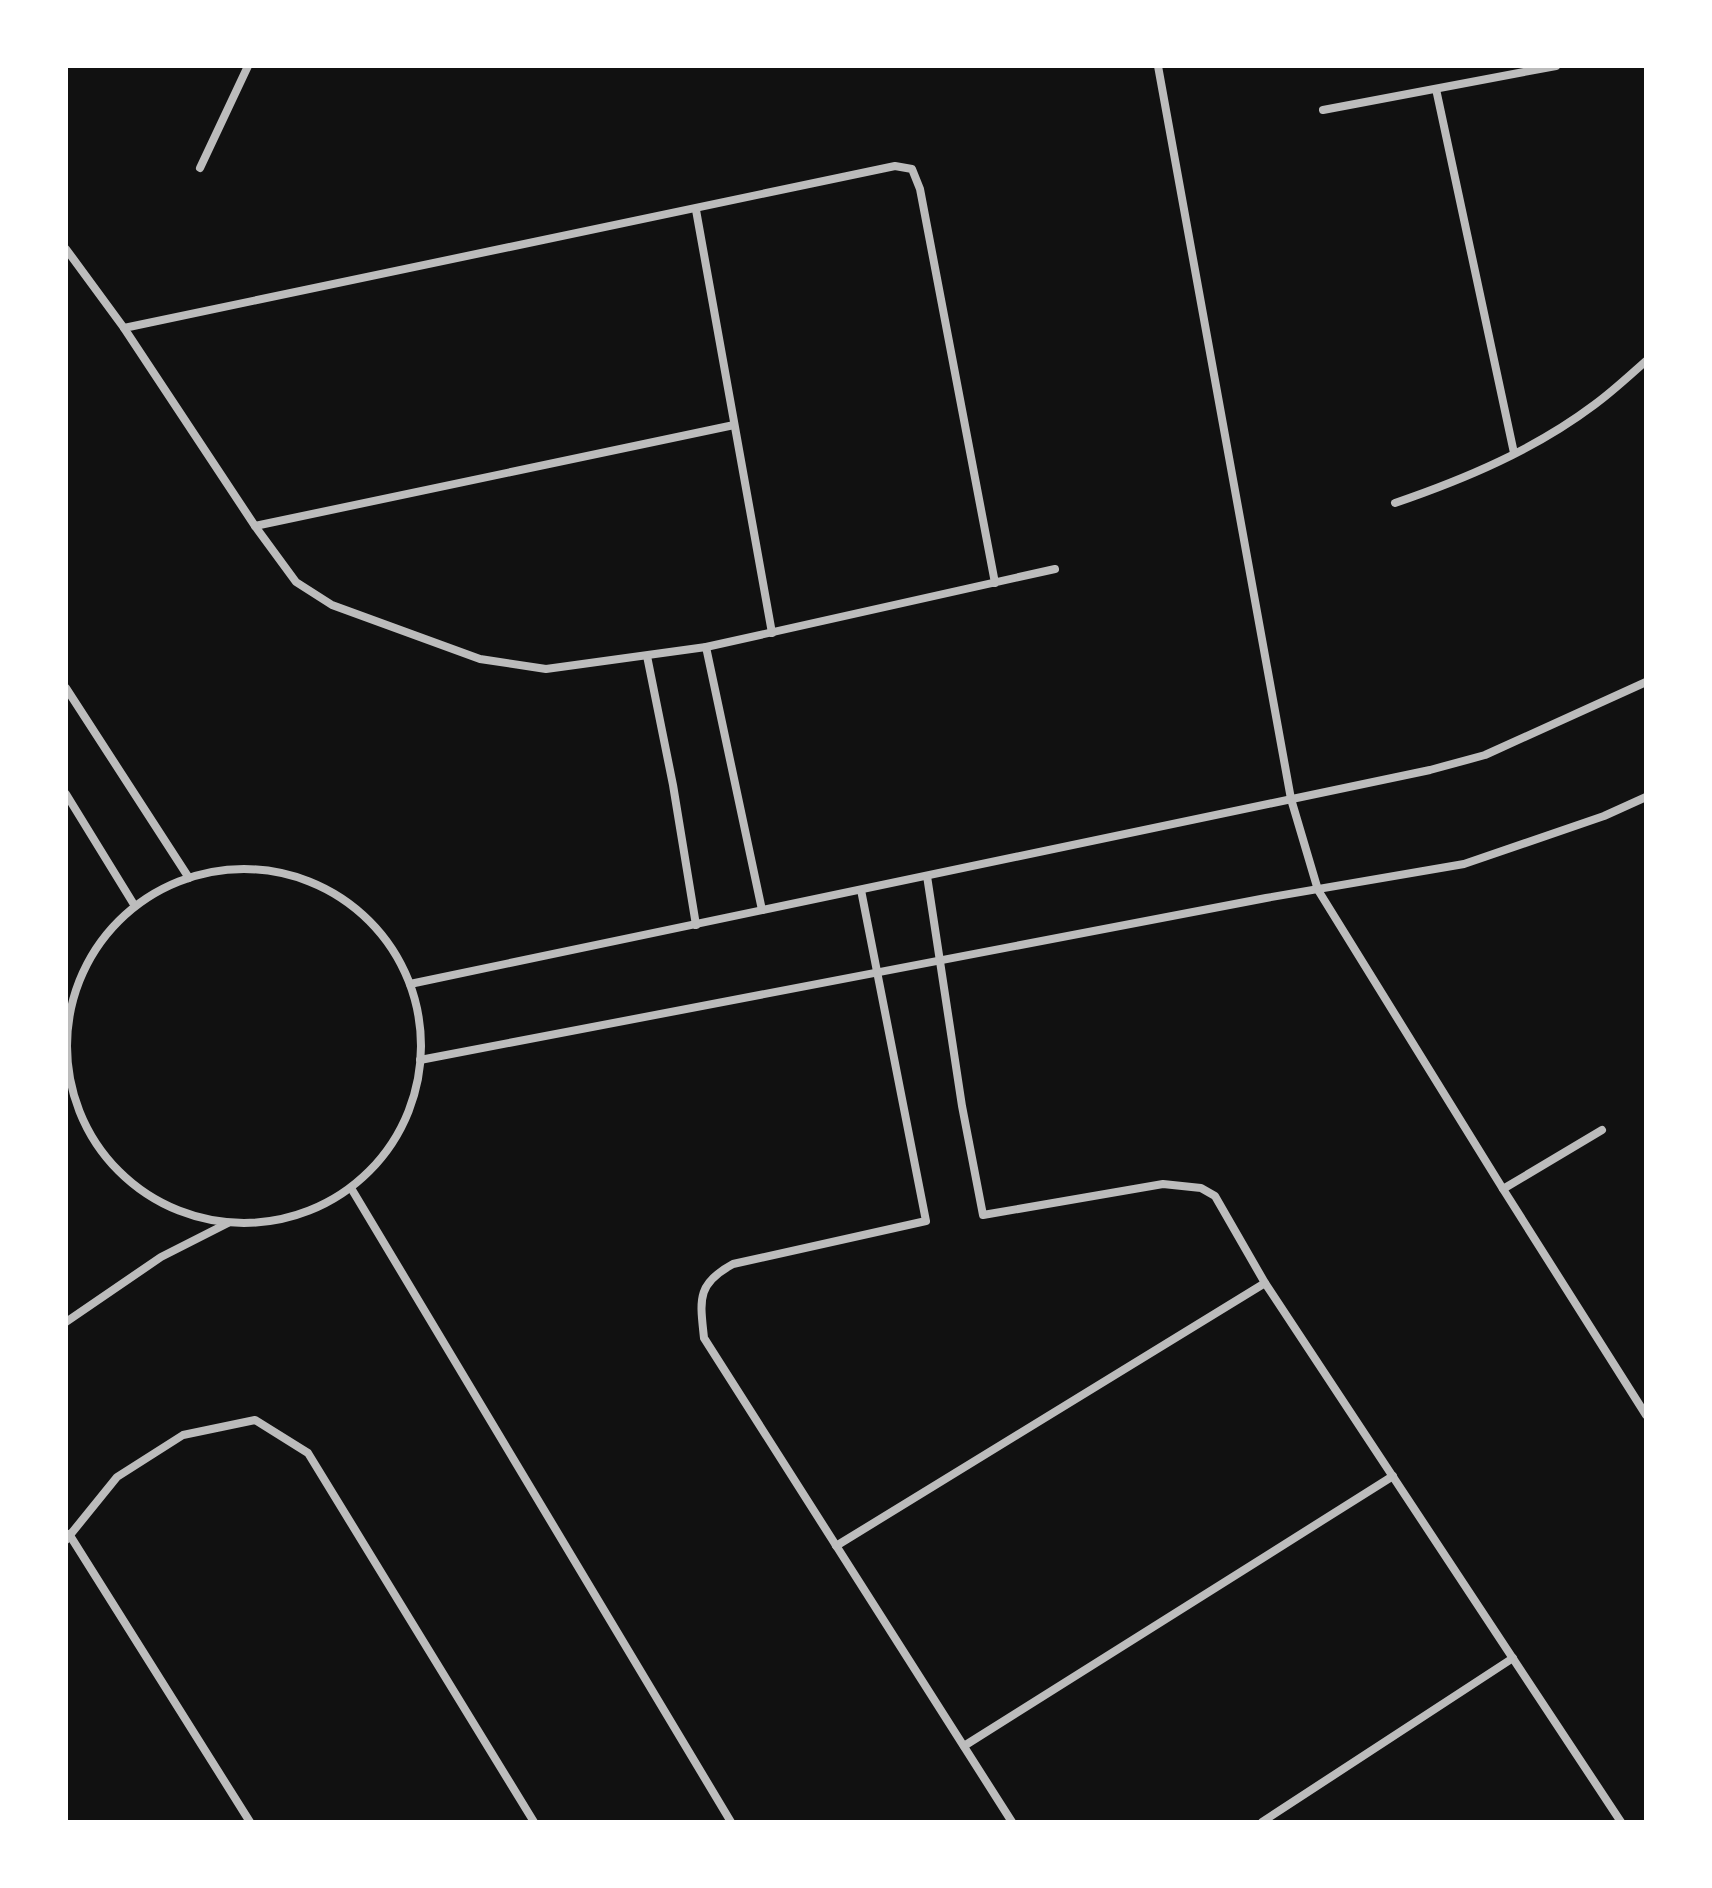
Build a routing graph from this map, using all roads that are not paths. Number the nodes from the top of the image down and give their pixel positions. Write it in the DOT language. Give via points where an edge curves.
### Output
graph roads {
  1 [pos="248,66"];
  2 [pos="1158,66"];
  3 [pos="1556,66"];
  4 [pos="1436,89"];
  5 [pos="1323,110"];
  6 [pos="200,168"];
  7 [pos="696,210"];
  8 [pos="66,249"];
  9 [pos="124,328"];
  10 [pos="1646,361"];
  11 [pos="734,425"];
  12 [pos="1514,453"];
  13 [pos="1395,503"];
  14 [pos="255,526"];
  15 [pos="1055,569"];
  16 [pos="995,583"];
  17 [pos="772,633"];
  18 [pos="706,647"];
  19 [pos="647,656"];
  20 [pos="1646,682"];
  21 [pos="66,688"];
  22 [pos="66,794"];
  23 [pos="1646,797"];
  24 [pos="1291,799"];
  25 [pos="927,876"];
  26 [pos="189,878"];
  27 [pos="861,890"];
  28 [pos="1318,890"];
  29 [pos="133,903"];
  30 [pos="762,910"];
  31 [pos="696,925"];
  32 [pos="939,960"];
  33 [pos="877,972"];
  34 [pos="410,984"];
  35 [pos="420,1060"];
  36 [pos="68,1079"];
  37 [pos="1602,1130"];
  38 [pos="351,1188"];
  39 [pos="1503,1189"];
  40 [pos="228,1223"];
  41 [pos="1265,1283"];
  42 [pos="66,1322"];
  43 [pos="1646,1415"];
  44 [pos="1393,1476"];
  45 [pos="68,1537"];
  46 [pos="836,1546"];
  47 [pos="1513,1658"];
  48 [pos="964,1746"];
  49 [pos="250,1822"];
  50 [pos="534,1822"];
  51 [pos="731,1822"];
  52 [pos="1012,1822"];
  53 [pos="1262,1822"];
  54 [pos="1621,1822"];
  1 -- 6 [label="street"];
  2 -- 24 [label="street"];
  3 -- 4 [label="street"];
  4 -- 5 [label="street"];
  4 -- 12 [label="street"];
  7 -- 9 [label="street"];
  7 -- 11 [label="street"];
  7 -- 16 [label="street" via="895,166 912,169"];
  8 -- 9 [label="street"];
  9 -- 14 [label="street"];
  10 -- 12 [label="street" via="1596,404"];
  11 -- 14 [label="street"];
  11 -- 17 [label="street"];
  12 -- 13 [label="street" via="1458,481"];
  14 -- 19 [label="street" via="296,582 332,605 480,659 546,669"];
  15 -- 16 [label="street"];
  16 -- 17 [label="street"];
  17 -- 18 [label="street"];
  18 -- 19 [label="street"];
  18 -- 30 [label="street"];
  19 -- 31 [label="street"];
  20 -- 24 [label="street" via="1485,755"];
  21 -- 26 [label="street"];
  22 -- 29 [label="street"];
  23 -- 28 [label="street" via="1464,864"];
  24 -- 25 [label="street"];
  24 -- 28 [label="street"];
  25 -- 27 [label="street"];
  25 -- 32 [label="street"];
  26 -- 29 [label="street"];
  26 -- 34 [label="street" via="218,871 278,872 334,894 379,933"];
  27 -- 30 [label="street"];
  27 -- 33 [label="street"];
  28 -- 32 [label="street"];
  28 -- 39 [label="street"];
  29 -- 36 [label="street" via="93,955 80,983 71,1014"];
  30 -- 31 [label="street"];
  31 -- 34 [label="street"];
  32 -- 33 [label="street"];
  32 -- 41 [label="street" via="983,1215 1163,1184 1201,1188 1215,1196"];
  33 -- 35 [label="street"];
  33 -- 46 [label="street" via="926,1221 733,1264 705,1285 701,1309 704,1338"];
  34 -- 35 [label="street"];
  35 -- 38 [label="street" via="416,1089 392,1144"];
  36 -- 40 [label="street" via="94,1139 113,1165 165,1205"];
  37 -- 39 [label="street"];
  38 -- 40 [label="street" via="293,1217"];
  38 -- 51 [label="street"];
  39 -- 43 [label="street"];
  40 -- 42 [label="street" via="161,1257"];
  41 -- 44 [label="street"];
  41 -- 46 [label="street"];
  44 -- 47 [label="street"];
  44 -- 48 [label="street"];
  45 -- 49 [label="street"];
  45 -- 50 [label="street" via="117,1477 183,1435 255,1420 308,1453"];
  46 -- 48 [label="street"];
  47 -- 53 [label="street"];
  47 -- 54 [label="street"];
  48 -- 52 [label="street"];
}
